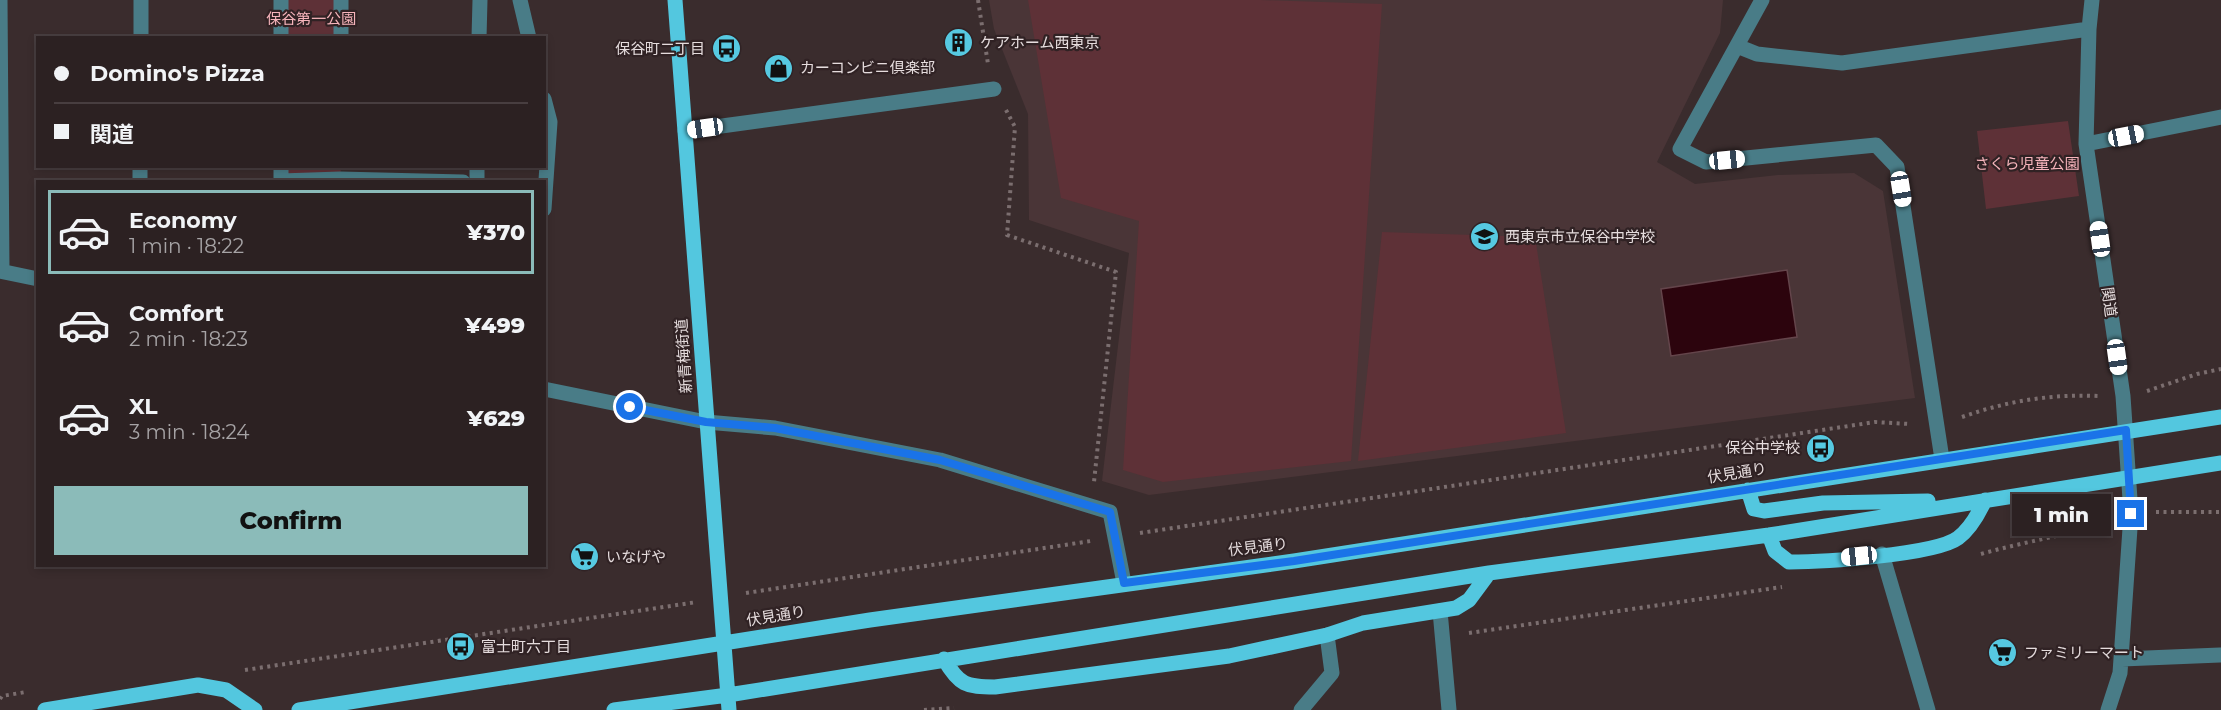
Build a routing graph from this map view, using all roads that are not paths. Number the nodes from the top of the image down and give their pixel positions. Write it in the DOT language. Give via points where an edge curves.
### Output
graph roads {
  1 [pos="0,0"];
  2 [pos="141,0"];
  3 [pos="281,0"];
  4 [pos="341,0"];
  5 [pos="480,0"];
  6 [pos="520,0"];
  7 [pos="675,0"];
  8 [pos="1762,0"];
  9 [pos="2092,0"];
  10 [pos="2089,29"];
  11 [pos="141,36"];
  12 [pos="281,36"];
  13 [pos="341,36"];
  14 [pos="480,36"];
  15 [pos="529,36"];
  16 [pos="1737,46"];
  17 [pos="0,86"];
  18 [pos="994,89"];
  19 [pos="546,107"];
  20 [pos="2221,117"];
  21 [pos="685,131"];
  22 [pos="2086,144"];
  23 [pos="340,173"];
  24 [pos="288,180"];
  25 [pos="436,180"];
  26 [pos="546,180"];
  27 [pos="1,271"];
  28 [pos="36,279"];
  29 [pos="546,389"];
  30 [pos="2221,417"];
  31 [pos="706,422"];
  32 [pos="2126,430"];
  33 [pos="1942,459"];
  34 [pos="2221,463"];
  35 [pos="2129,477"];
  36 [pos="1748,490"];
  37 [pos="1985,500"];
  38 [pos="1769,535"];
  39 [pos="1882,554"];
  40 [pos="1489,573"];
  41 [pos="1124,583"];
  42 [pos="1440,611"];
  43 [pos="1327,634"];
  44 [pos="723,643"];
  45 [pos="2220,655"];
  46 [pos="944,659"];
  47 [pos="2122,659"];
  48 [pos="729,702"];
  49 [pos="45,710"];
  50 [pos="255,710"];
  51 [pos="298,710"];
  52 [pos="614,710"];
  53 [pos="1301,710"];
  54 [pos="1449,710"];
  55 [pos="1928,710"];
  56 [pos="2109,710"];
  1 -- 17 [label="street"];
  2 -- 11 [label="street"];
  3 -- 12 [label="street"];
  4 -- 13 [label="street"];
  5 -- 14 [label="street"];
  6 -- 15 [label="street"];
  7 -- 21 [label="main road, 新青梅街道"];
  8 -- 16 [label="street"];
  9 -- 10 [label="street, 関道"];
  10 -- 16 [label="street" via="1842,63 1756,54"];
  10 -- 22 [label="street, 関道"];
  16 -- 33 [label="street" via="1680,149 1706,162 1876,145 1897,167"];
  17 -- 27 [label="street"];
  18 -- 21 [label="street"];
  19 -- 26 [label="street" via="550,122"];
  20 -- 22 [label="street"];
  21 -- 31 [label="main road, 新青梅街道"];
  22 -- 32 [label="street, 関道"];
  23 -- 24 [label="street"];
  23 -- 25 [label="street"];
  27 -- 28 [label="street"];
  29 -- 31 [label="street"];
  30 -- 32 [label="main road, 伏見通り"];
  31 -- 41 [label="street" via="775,428 940,460 1110,512"];
  31 -- 44 [label="main road, 新青梅街道"];
  32 -- 33 [label="main road, 伏見通り"];
  32 -- 35 [label="street, 関道"];
  33 -- 36 [label="main road, 伏見通り"];
  34 -- 35 [label="main road"];
  35 -- 37 [label="main road"];
  35 -- 47 [label="street, 関道" via="2131,514"];
  36 -- 37 [label="main road" via="1754,509 1764,511 1823,503"];
  36 -- 41 [label="main road, 伏見通り" via="1294,561"];
  37 -- 38 [label="main road"];
  37 -- 39 [label="main road" via="1959,538 1916,552"];
  38 -- 39 [label="main road" via="1775,551 1789,562"];
  38 -- 40 [label="main road"];
  39 -- 55 [label="street"];
  40 -- 42 [label="main road" via="1469,600"];
  40 -- 46 [label="main road"];
  41 -- 44 [label="main road, 伏見通り"];
  42 -- 43 [label="main road" via="1363,623"];
  42 -- 54 [label="street"];
  43 -- 46 [label="main road" via="1229,656 995,687 968,687 954,676"];
  43 -- 53 [label="street" via="1332,673"];
  44 -- 48 [label="main road, 新青梅街道"];
  44 -- 51 [label="main road, 伏見通り"];
  45 -- 47 [label="street"];
  46 -- 48 [label="main road"];
  47 -- 56 [label="street, 関道"];
  48 -- 52 [label="main road"];
  49 -- 50 [label="main road" via="198,685 226,690"];
}
